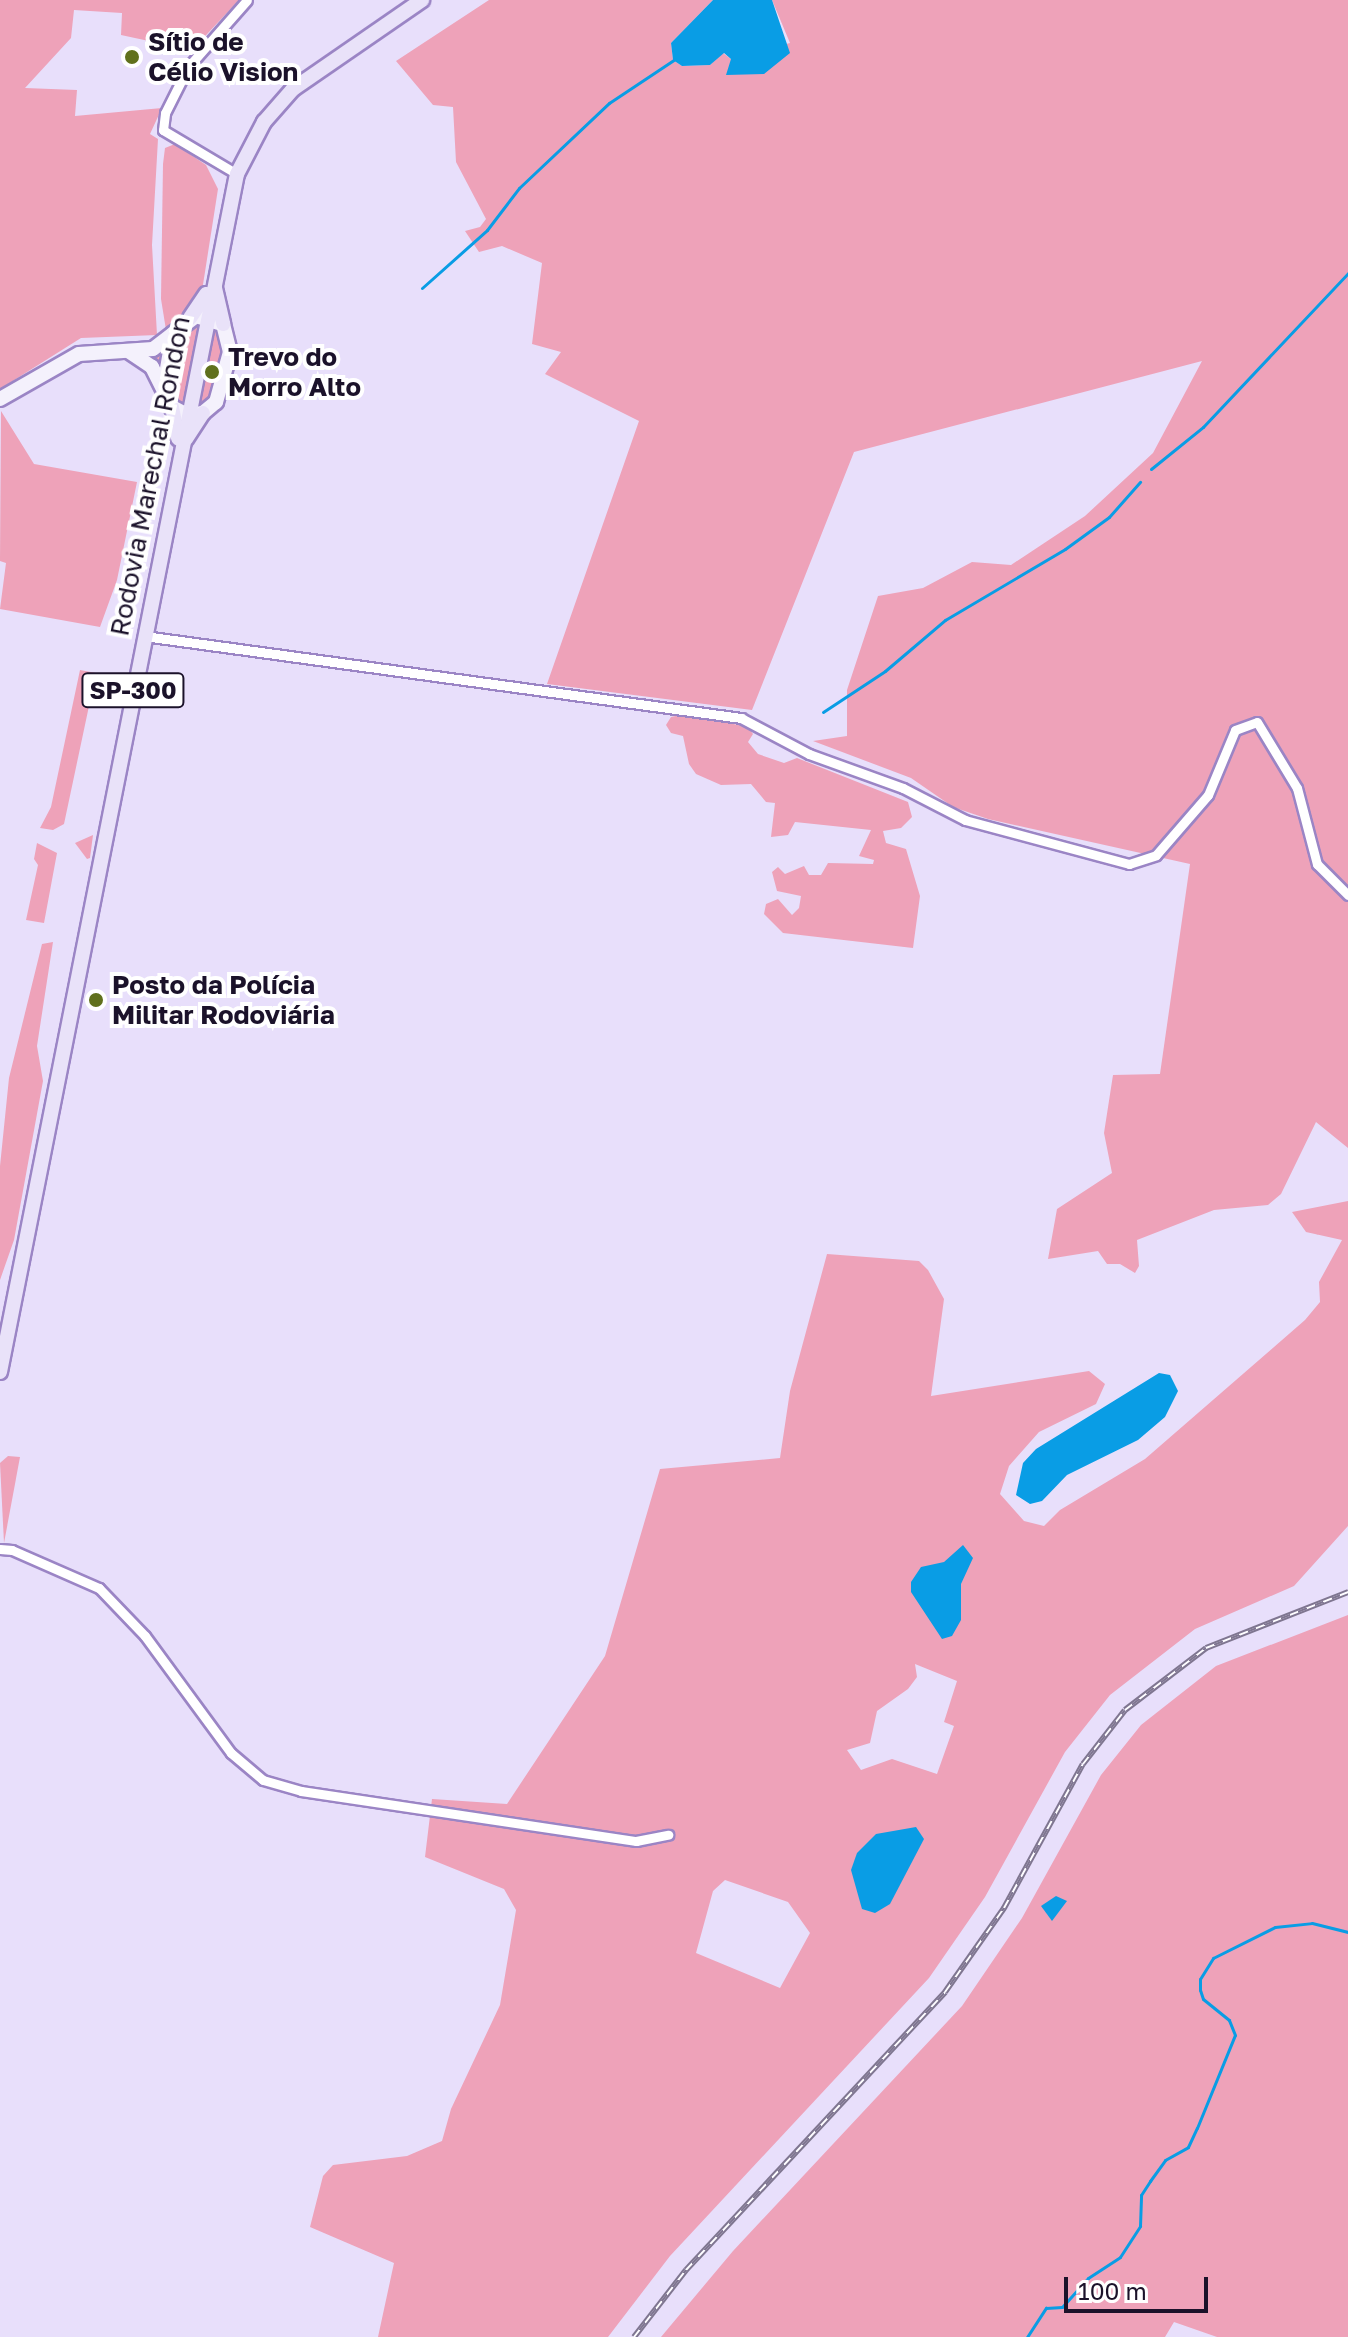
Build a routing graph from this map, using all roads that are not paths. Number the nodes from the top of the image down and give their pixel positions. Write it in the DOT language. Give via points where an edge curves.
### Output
graph roads {
  1 [pos="247,0"];
  2 [pos="422,0"];
  3 [pos="237,174"];
  4 [pos="213,280"];
  5 [pos="206,316"];
  6 [pos="190,318"];
  7 [pos="223,324"];
  8 [pos="173,334"];
  9 [pos="130,352"];
  10 [pos="164,387"];
  11 [pos="0,399"];
  12 [pos="172,407"];
  13 [pos="203,413"];
  14 [pos="187,415"];
  15 [pos="180,450"];
  16 [pos="144,636"];
  17 [pos="1348,895"];
  18 [pos="0,1372"];
  19 [pos="0,1549"];
  20 [pos="668,1835"];
  1 -- 3 [label="street" via="188,67 165,113 163,130"];
  2 -- 3 [label="main road, Rodovia Marechal Rondon / SP-300" via="293,89 264,122"];
  3 -- 4 [label="main road, Rodovia Marechal Rondon / SP-300"];
  4 -- 5 [label="main road, Rodovia Marechal Rondon / SP-300"];
  4 -- 6 [label="main road"];
  4 -- 7 [label="main road"];
  5 -- 6 [label="main road"];
  5 -- 7 [label="main road"];
  5 -- 14 [label="main road, Rodovia Marechal Rondon / SP-300"];
  6 -- 8 [label="main road"];
  7 -- 13 [label="main road" via="230,345 226,379 216,402"];
  8 -- 9 [label="main road" via="153,349"];
  8 -- 10 [label="main road"];
  9 -- 10 [label="main road" via="152,367"];
  9 -- 11 [label="main road" via="79,354"];
  10 -- 12 [label="main road"];
  12 -- 14 [label="main road"];
  12 -- 15 [label="main road"];
  13 -- 14 [label="main road"];
  13 -- 15 [label="main road"];
  14 -- 15 [label="main road, Rodovia Marechal Rondon / SP-300"];
  15 -- 16 [label="main road, Rodovia Marechal Rondon / SP-300"];
  16 -- 17 [label="street" via="741,718 809,754 903,788 965,820 1129,864 1150,860 1208,795 1235,730 1257,722 1297,788 1317,864"];
  16 -- 18 [label="main road, Rodovia Marechal Rondon / SP-300"];
  19 -- 20 [label="street" via="99,1588 145,1636 231,1753 263,1780 301,1791 636,1841"];
}
